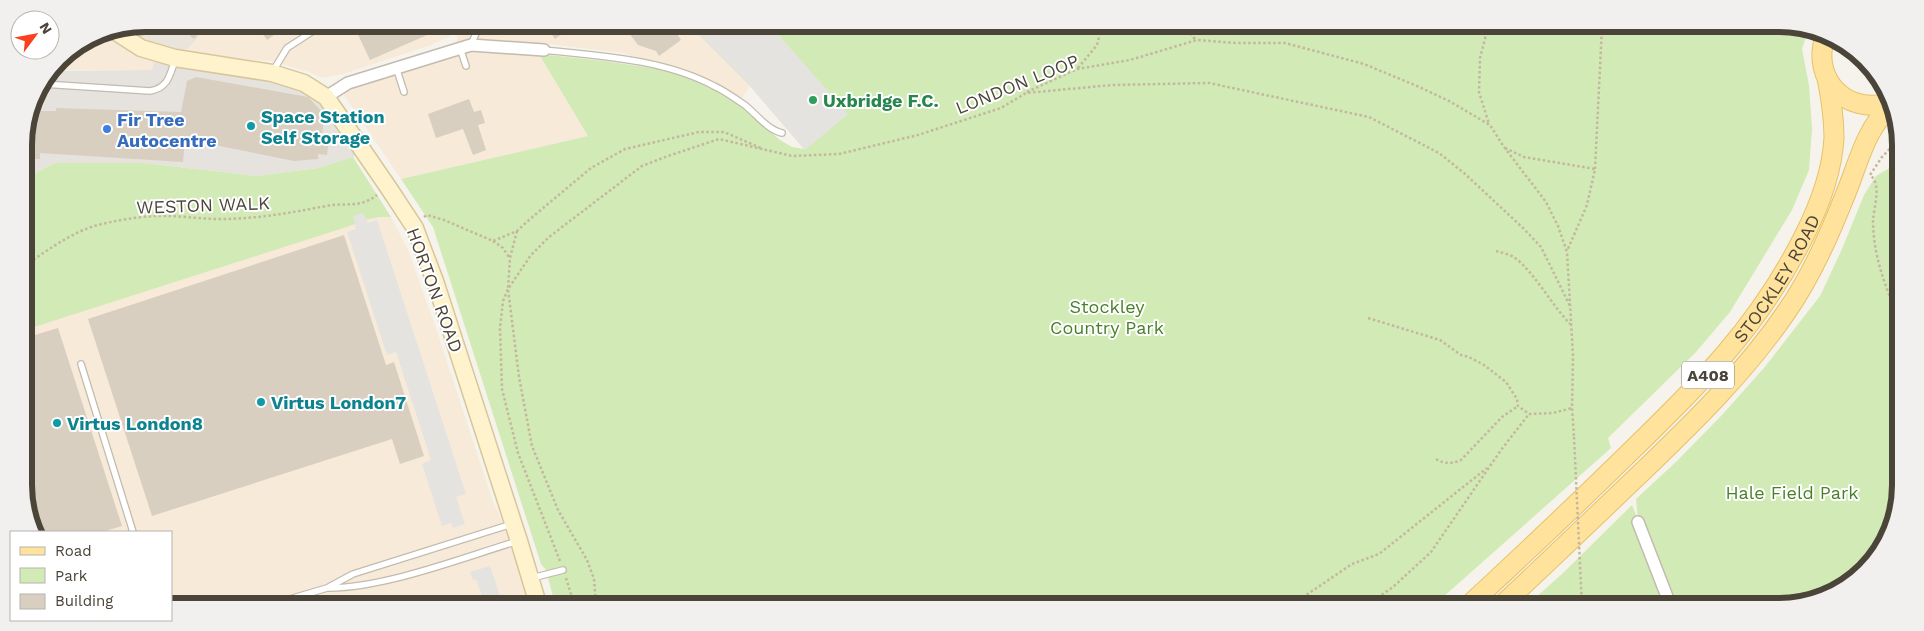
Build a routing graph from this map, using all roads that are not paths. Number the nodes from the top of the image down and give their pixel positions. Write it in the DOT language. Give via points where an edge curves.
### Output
graph roads {
  1 [pos="310,33"];
  2 [pos="476,33"];
  3 [pos="122,36"];
  4 [pos="1824,42"];
  5 [pos="466,47"];
  6 [pos="544,50"];
  7 [pos="175,58"];
  8 [pos="466,66"];
  9 [pos="396,67"];
  10 [pos="272,73"];
  11 [pos="1827,78"];
  12 [pos="51,85"];
  13 [pos="404,92"];
  14 [pos="326,97"];
  15 [pos="1884,105"];
  16 [pos="1885,110"];
  17 [pos="782,133"];
  18 [pos="81,364"];
  19 [pos="1638,522"];
  20 [pos="514,523"];
  21 [pos="133,531"];
  22 [pos="520,540"];
  23 [pos="563,570"];
  24 [pos="532,578"];
  25 [pos="327,588"];
  26 [pos="293,598"];
  27 [pos="537,598"];
  28 [pos="1477,598"];
  29 [pos="1509,598"];
  30 [pos="1668,598"];
  1 -- 10 [label="lane" via="287,48"];
  2 -- 5 [label="lane"];
  3 -- 7 [label="street, HORTON ROAD" via="141,48"];
  4 -- 11 [label="main road, STOCKLEY ROAD" via="1822,58"];
  5 -- 6 [label="street"];
  5 -- 8 [label="lane"];
  5 -- 9 [label="street"];
  6 -- 17 [label="lane" via="678,70 714,86 773,130"];
  7 -- 10 [label="street, HORTON ROAD"];
  7 -- 12 [label="lane" via="170,79 156,90"];
  9 -- 13 [label="lane"];
  9 -- 14 [label="street" via="348,83"];
  10 -- 14 [label="street, HORTON ROAD" via="304,82"];
  11 -- 15 [label="main road" via="1838,93 1855,103"];
  11 -- 28 [label="main road, STOCKLEY ROAD / A408" via="1834,123 1827,178 1807,231 1765,303 1728,352 1694,389"];
  14 -- 20 [label="street, HORTON ROAD" via="415,228"];
  16 -- 29 [label="main road, STOCKLEY ROAD / A408" via="1866,139 1847,192 1812,269 1788,310 1759,348 1696,419"];
  18 -- 21 [label="lane"];
  19 -- 30 [label="street"];
  20 -- 22 [label="street, HORTON ROAD"];
  20 -- 25 [label="lane" via="353,574"];
  22 -- 24 [label="street, HORTON ROAD"];
  22 -- 25 [label="lane" via="418,571 353,587"];
  23 -- 24 [label="lane"];
  24 -- 27 [label="street, HORTON ROAD"];
  25 -- 26 [label="lane"];
}
